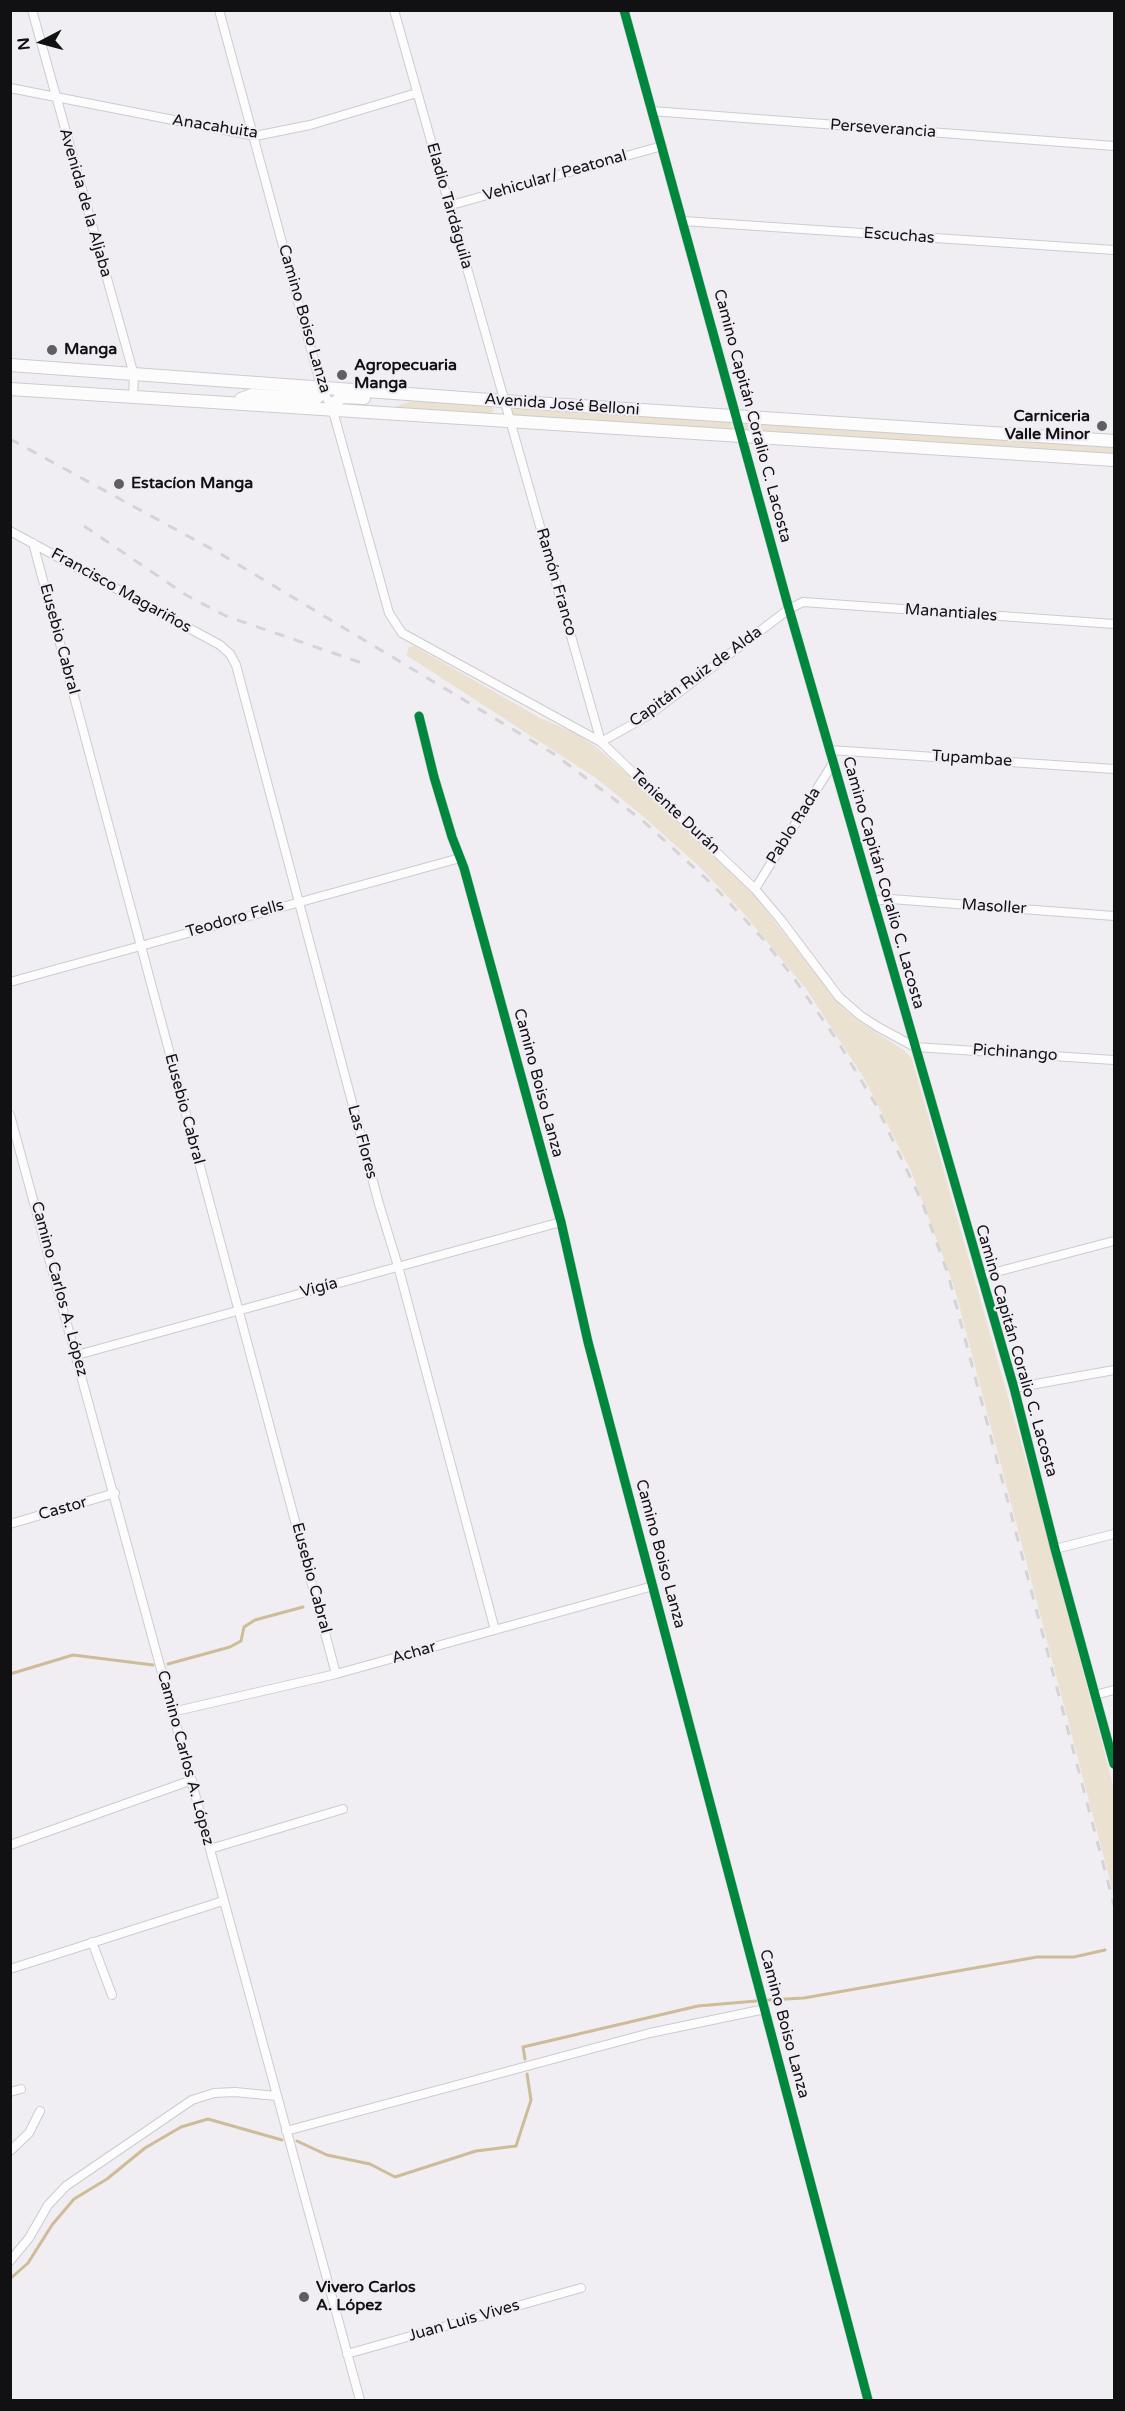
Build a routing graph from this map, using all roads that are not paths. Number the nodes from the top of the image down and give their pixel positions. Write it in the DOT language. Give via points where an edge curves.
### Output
graph roads {
  1 [pos="32,10"];
  2 [pos="219,10"];
  3 [pos="394,10"];
  4 [pos="624,10"];
  5 [pos="10,88"];
  6 [pos="417,93"];
  7 [pos="56,97"];
  8 [pos="652,111"];
  9 [pos="254,136"];
  10 [pos="662,146"];
  11 [pos="1114,147"];
  12 [pos="448,206"];
  13 [pos="683,221"];
  14 [pos="1114,250"];
  15 [pos="10,365"];
  16 [pos="134,375"];
  17 [pos="321,386"];
  18 [pos="10,389"];
  19 [pos="400,393"];
  20 [pos="133,396"];
  21 [pos="504,401"];
  22 [pos="234,402"];
  23 [pos="333,411"];
  24 [pos="736,416"];
  25 [pos="510,423"];
  26 [pos="742,435"];
  27 [pos="1114,441"];
  28 [pos="1114,460"];
  29 [pos="10,531"];
  30 [pos="33,543"];
  31 [pos="789,609"];
  32 [pos="1114,624"];
  33 [pos="395,625"];
  34 [pos="230,654"];
  35 [pos="419,716"];
  36 [pos="601,742"];
  37 [pos="830,750"];
  38 [pos="833,763"];
  39 [pos="1114,769"];
  40 [pos="460,858"];
  41 [pos="755,889"];
  42 [pos="298,902"];
  43 [pos="873,902"];
  44 [pos="1114,916"];
  45 [pos="141,946"];
  46 [pos="10,982"];
  47 [pos="915,1047"];
  48 [pos="1114,1060"];
  49 [pos="10,1115"];
  50 [pos="561,1221"];
  51 [pos="1114,1241"];
  52 [pos="398,1266"];
  53 [pos="981,1276"];
  54 [pos="238,1310"];
  55 [pos="77,1354"];
  56 [pos="1114,1370"];
  57 [pos="1014,1388"];
  58 [pos="115,1494"];
  59 [pos="10,1524"];
  60 [pos="1114,1534"];
  61 [pos="1055,1549"];
  62 [pos="653,1586"];
  63 [pos="495,1630"];
  64 [pos="336,1674"];
  65 [pos="1114,1690"];
  66 [pos="1095,1695"];
  67 [pos="172,1712"];
  68 [pos="1114,1764"];
  69 [pos="192,1780"];
  70 [pos="343,1809"];
  71 [pos="10,1845"];
  72 [pos="210,1848"];
  73 [pos="224,1902"];
  74 [pos="92,1942"];
  75 [pos="10,1969"];
  76 [pos="112,1995"];
  77 [pos="765,2009"];
  78 [pos="21,2089"];
  79 [pos="10,2092"];
  80 [pos="276,2096"];
  81 [pos="40,2111"];
  82 [pos="286,2131"];
  83 [pos="10,2151"];
  84 [pos="10,2261"];
  85 [pos="581,2288"];
  86 [pos="346,2354"];
  87 [pos="360,2400"];
  88 [pos="868,2400"];
  1 -- 7 [label="street, Avenida de la Aljaba"];
  2 -- 9 [label="street, Camino Boiso Lanza"];
  3 -- 6 [label="street, Eladio Tardáguila"];
  4 -- 8 [label="street, Camino Capitán Coralio C. Lacosta"];
  5 -- 7 [label="street, Anacahuita"];
  6 -- 9 [label="street, Anacahuita" via="310,125"];
  6 -- 12 [label="street, Eladio Tardáguila"];
  7 -- 9 [label="street, Anacahuita"];
  7 -- 16 [label="street, Avenida de la Aljaba"];
  8 -- 10 [label="street, Camino Capitán Coralio C. Lacosta"];
  8 -- 11 [label="street, Perseverancia"];
  9 -- 17 [label="street, Camino Boiso Lanza"];
  10 -- 12 [label="street, Vehicular/ Peatonal"];
  10 -- 13 [label="street, Camino Capitán Coralio C. Lacosta"];
  12 -- 21 [label="street, Eladio Tardáguila"];
  13 -- 14 [label="street, Escuchas"];
  13 -- 24 [label="street, Camino Capitán Coralio C. Lacosta"];
  15 -- 16 [label="main road, Avenida José Belloni"];
  16 -- 17 [label="main road, Avenida José Belloni"];
  16 -- 20 [label="street, Avenida de la Aljaba"];
  17 -- 19 [label="main road, Avenida José Belloni"];
  17 -- 22 [label="main road" via="314,399 252,395"];
  17 -- 23 [label="street, Camino Boiso Lanza"];
  18 -- 20 [label="main road, Avenida José Belloni"];
  19 -- 21 [label="main road, Avenida José Belloni"];
  19 -- 23 [label="main road" via="379,399 342,397 334,403"];
  20 -- 22 [label="main road, Avenida José Belloni"];
  21 -- 24 [label="main road, Avenida José Belloni"];
  21 -- 25 [label="street, Eladio Tardáguila"];
  22 -- 23 [label="main road, Avenida José Belloni"];
  23 -- 25 [label="main road, Avenida José Belloni"];
  23 -- 33 [label="street, Camino Boiso Lanza"];
  24 -- 26 [label="street, Camino Capitán Coralio C. Lacosta"];
  24 -- 27 [label="main road, Avenida José Belloni"];
  25 -- 26 [label="main road, Avenida José Belloni"];
  25 -- 36 [label="street, Ramón Franco"];
  26 -- 28 [label="main road, Avenida José Belloni"];
  26 -- 31 [label="street, Camino Capitán Coralio C. Lacosta"];
  29 -- 30 [label="street, Francisco Magariños"];
  30 -- 34 [label="street, Francisco Magariños"];
  30 -- 45 [label="street, Eusebio Cabral"];
  31 -- 32 [label="street, Manantiales" via="803,602"];
  31 -- 36 [label="street, Capitán Ruiz de Alda" via="649,715"];
  31 -- 37 [label="street, Camino Capitán Coralio C. Lacosta"];
  33 -- 36 [label="street, Teniente Durán" via="412,640"];
  34 -- 42 [label="street, Las Flores"];
  35 -- 40 [label="street, Camino Boiso Lanza"];
  36 -- 41 [label="street, Teniente Durán"];
  37 -- 38 [label="street, Camino Capitán Coralio C. Lacosta"];
  37 -- 39 [label="street, Tupambae"];
  38 -- 41 [label="street, Pablo Rada"];
  38 -- 43 [label="street, Camino Capitán Coralio C. Lacosta"];
  40 -- 42 [label="street, Teodoro Fells"];
  40 -- 50 [label="street, Camino Boiso Lanza"];
  41 -- 47 [label="street, Teniente Durán" via="839,997 861,1016"];
  42 -- 45 [label="street, Teodoro Fells"];
  42 -- 52 [label="street, Las Flores"];
  43 -- 44 [label="street, Masoller" via="891,899"];
  43 -- 47 [label="street, Camino Capitán Coralio C. Lacosta"];
  45 -- 46 [label="street, Teodoro Fells"];
  45 -- 54 [label="street, Eusebio Cabral"];
  47 -- 48 [label="street, Pichinango"];
  47 -- 53 [label="street, Camino Capitán Coralio C. Lacosta"];
  49 -- 55 [label="street, Camino Carlos A. López"];
  50 -- 52 [label="street, Vigía"];
  50 -- 62 [label="street, Camino Boiso Lanza" via="588,1342"];
  51 -- 53 [label="street"];
  52 -- 54 [label="street, Vigía"];
  52 -- 63 [label="street, Las Flores"];
  53 -- 57 [label="street, Camino Capitán Coralio C. Lacosta"];
  54 -- 55 [label="street, Vigía"];
  54 -- 64 [label="street, Eusebio Cabral"];
  55 -- 58 [label="street, Camino Carlos A. López"];
  56 -- 57 [label="street"];
  57 -- 61 [label="street, Camino Capitán Coralio C. Lacosta"];
  58 -- 59 [label="street, Castor"];
  58 -- 67 [label="street, Camino Carlos A. López"];
  60 -- 61 [label="street"];
  61 -- 66 [label="street, Camino Capitán Coralio C. Lacosta"];
  62 -- 63 [label="street, Achar"];
  62 -- 77 [label="street, Camino Boiso Lanza"];
  63 -- 64 [label="street, Achar"];
  64 -- 67 [label="street, Achar"];
  65 -- 66 [label="street"];
  66 -- 68 [label="street, Camino Capitán Coralio C. Lacosta"];
  67 -- 69 [label="street, Camino Carlos A. López"];
  69 -- 71 [label="street"];
  69 -- 72 [label="street, Camino Carlos A. López"];
  70 -- 72 [label="street"];
  72 -- 73 [label="street, Camino Carlos A. López"];
  73 -- 74 [label="street"];
  73 -- 80 [label="street, Camino Carlos A. López"];
  74 -- 75 [label="street"];
  74 -- 76 [label="street"];
  77 -- 82 [label="street" via="650,2033"];
  77 -- 88 [label="street, Camino Boiso Lanza"];
  78 -- 79 [label="street"];
  80 -- 82 [label="street, Camino Carlos A. López"];
  80 -- 84 [label="street" via="225,2092 192,2100 66,2186 48,2205"];
  81 -- 83 [label="street" via="29,2133"];
  82 -- 86 [label="street, Camino Carlos A. López"];
  85 -- 86 [label="street, Juan Luis Vives"];
  86 -- 87 [label="street, Camino Carlos A. López"];
}
